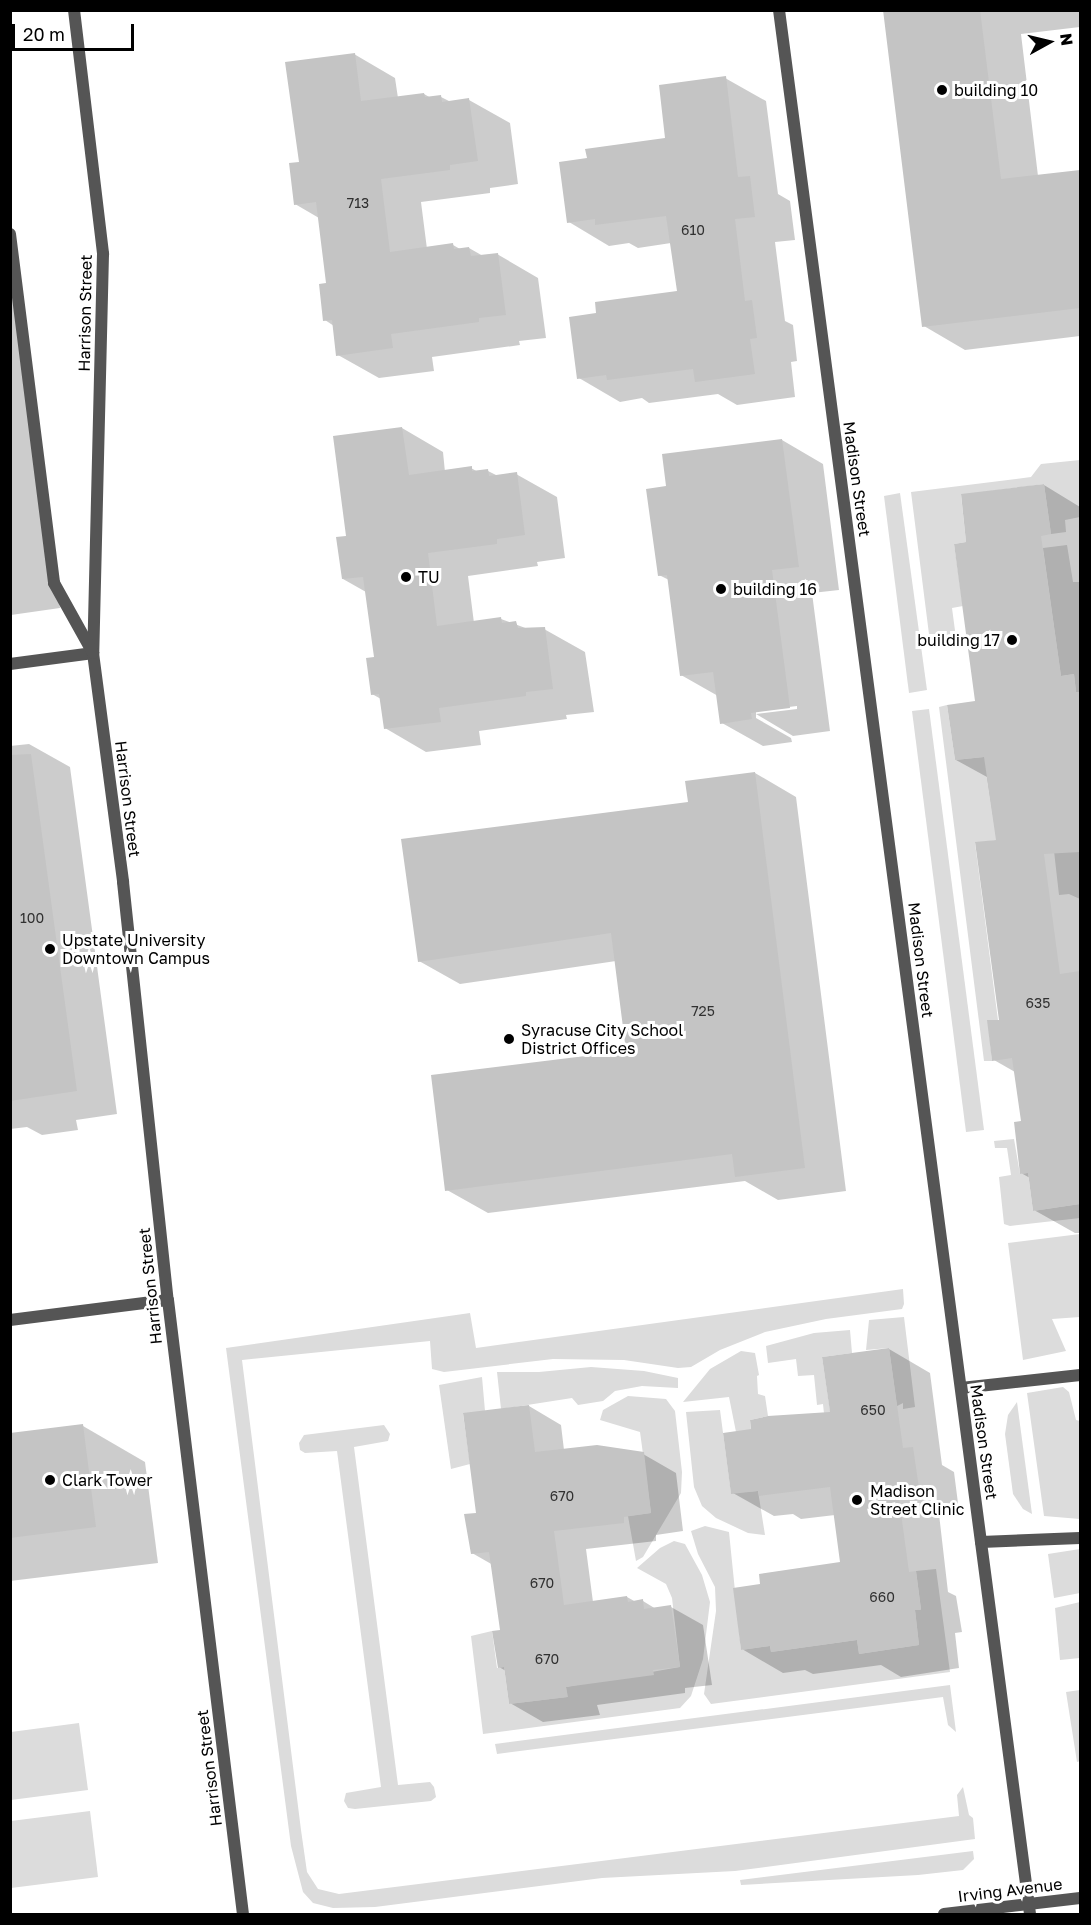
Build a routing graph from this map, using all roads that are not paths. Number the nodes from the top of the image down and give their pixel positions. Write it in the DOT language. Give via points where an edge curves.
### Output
graph roads {
  1 [pos="74,10"];
  2 [pos="779,10"];
  3 [pos="10,234"];
  4 [pos="93,653"];
  5 [pos="10,664"];
  6 [pos="168,1300"];
  7 [pos="10,1320"];
  8 [pos="1080,1375"];
  9 [pos="961,1388"];
  10 [pos="1080,1538"];
  11 [pos="981,1542"];
  12 [pos="1080,1898"];
  13 [pos="1030,1910"];
  14 [pos="243,1914"];
  15 [pos="944,1914"];
  1 -- 4 [label="street, Harrison Street" via="103,254"];
  2 -- 9 [label="street, Madison Street"];
  3 -- 4 [label="street, Harrison Street" via="54,583"];
  4 -- 5 [label="street"];
  4 -- 6 [label="street, Harrison Street" via="124,894"];
  6 -- 7 [label="street"];
  6 -- 14 [label="street, Harrison Street"];
  8 -- 9 [label="street"];
  9 -- 11 [label="street, Madison Street"];
  10 -- 11 [label="street"];
  11 -- 13 [label="street, Madison Street"];
  12 -- 13 [label="street, Irving Avenue"];
  13 -- 15 [label="street, Irving Avenue"];
}
